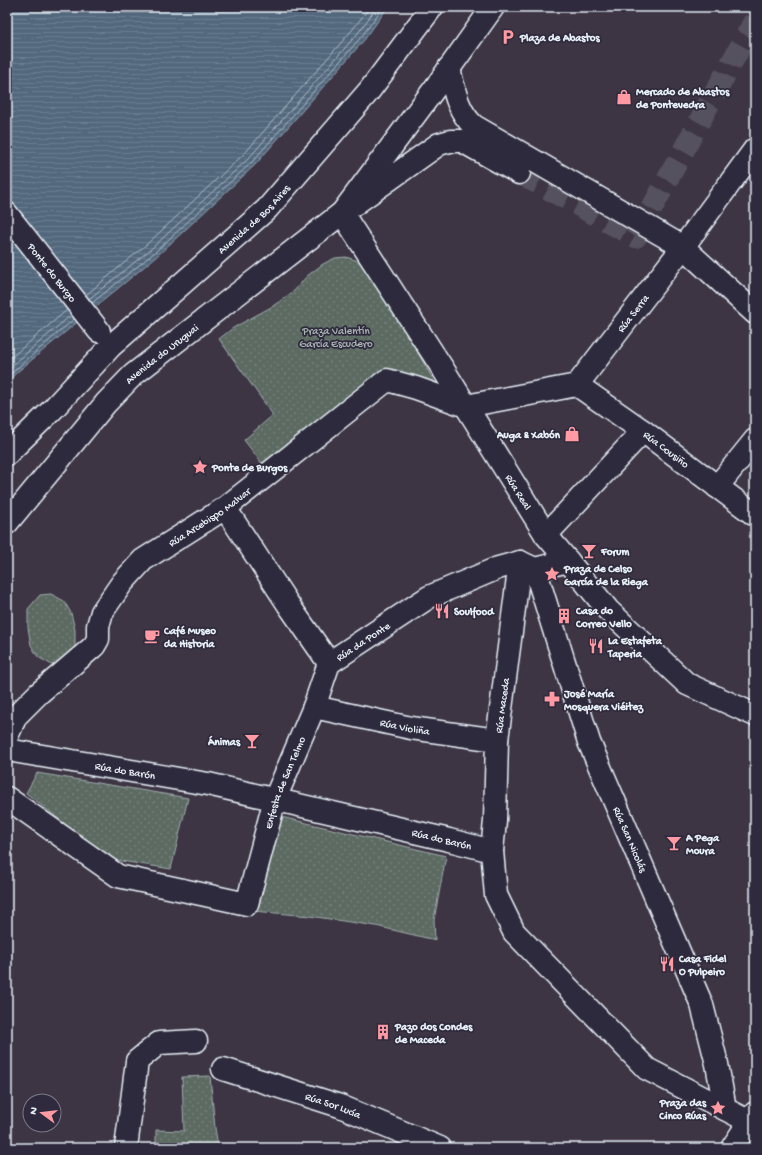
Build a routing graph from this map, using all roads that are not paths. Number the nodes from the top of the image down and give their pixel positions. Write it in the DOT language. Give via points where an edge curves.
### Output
graph roads {
  1 [pos="432,7"];
  2 [pos="493,7"];
  3 [pos="449,68"];
  4 [pos="755,149"];
  5 [pos="519,173"];
  6 [pos="342,213"];
  7 [pos="7,214"];
  8 [pos="683,247"];
  9 [pos="755,313"];
  10 [pos="99,331"];
  11 [pos="577,385"];
  12 [pos="466,406"];
  13 [pos="643,430"];
  14 [pos="755,440"];
  15 [pos="7,454"];
  16 [pos="717,487"];
  17 [pos="225,508"];
  18 [pos="755,515"];
  19 [pos="7,523"];
  20 [pos="546,535"];
  21 [pos="568,561"];
  22 [pos="527,566"];
  23 [pos="329,663"];
  24 [pos="314,707"];
  25 [pos="755,715"];
  26 [pos="7,736"];
  27 [pos="497,740"];
  28 [pos="7,750"];
  29 [pos="7,798"];
  30 [pos="276,799"];
  31 [pos="492,851"];
  32 [pos="196,1041"];
  33 [pos="223,1069"];
  34 [pos="726,1109"];
  35 [pos="752,1117"];
  36 [pos="126,1148"];
  37 [pos="440,1148"];
  38 [pos="732,1148"];
  1 -- 15 [label="main road, Avenida de Bos Aires" via="370,92 267,209 110,346 52,410"];
  2 -- 3 [label="main road"];
  3 -- 6 [label="main road"];
  3 -- 8 [label="main road" via="460,109 474,126"];
  4 -- 8 [label="main road, Rúa Serra"];
  5 -- 6 [label="main road" via="462,141 450,141 439,144"];
  6 -- 12 [label="main road, Rúa Real"];
  6 -- 19 [label="main road, Avenida do Uruguai" via="133,375 106,403"];
  7 -- 10 [label="main road, Ponte do Burgo"];
  8 -- 9 [label="main road"];
  8 -- 11 [label="main road, Rúa Serra"];
  11 -- 12 [label="main road"];
  11 -- 13 [label="main road, Rúa Cousiño"];
  12 -- 17 [label="main road, Rúa Arcebispo Malvar" via="387,380"];
  12 -- 20 [label="main road, Rúa Real"];
  13 -- 16 [label="main road, Rúa Cousiño"];
  13 -- 20 [label="main road"];
  14 -- 16 [label="main road"];
  16 -- 18 [label="main road, Rúa Cousiño"];
  17 -- 23 [label="main road, Rúa da Ponte"];
  17 -- 26 [label="main road, Rúa Arcebispo Malvar" via="143,560 122,583 102,612 98,640 94,646 16,716"];
  20 -- 21 [label="main road, Rúa Real"];
  21 -- 22 [label="main road, Rúa da Ponte"];
  21 -- 25 [label="main road, Rúa Real" via="608,610 687,684"];
  22 -- 23 [label="main road, Rúa da Ponte" via="498,568 429,597"];
  22 -- 27 [label="main road, Rúa Maceda"];
  22 -- 34 [label="main road, Rúa San Nicolás" via="589,742 702,1005 718,1064"];
  23 -- 24 [label="main road, Enfesta de San Telmo"];
  24 -- 27 [label="main road, Rúa Violiña" via="411,728"];
  24 -- 30 [label="main road, Enfesta de San Telmo"];
  27 -- 31 [label="main road, Rúa Maceda"];
  28 -- 30 [label="main road, Rúa do Barón" via="198,782"];
  29 -- 30 [label="main road, Enfesta de San Telmo" via="118,876 247,904"];
  30 -- 31 [label="main road, Rúa do Barón"];
  31 -- 34 [label="main road" via="496,895 514,932 647,1069"];
  32 -- 36 [label="main road" via="159,1043 137,1061"];
  33 -- 37 [label="main road, Rúa Sor Lucía" via="340,1106"];
  34 -- 35 [label="main road"];
  35 -- 38 [label="main road"];
}
